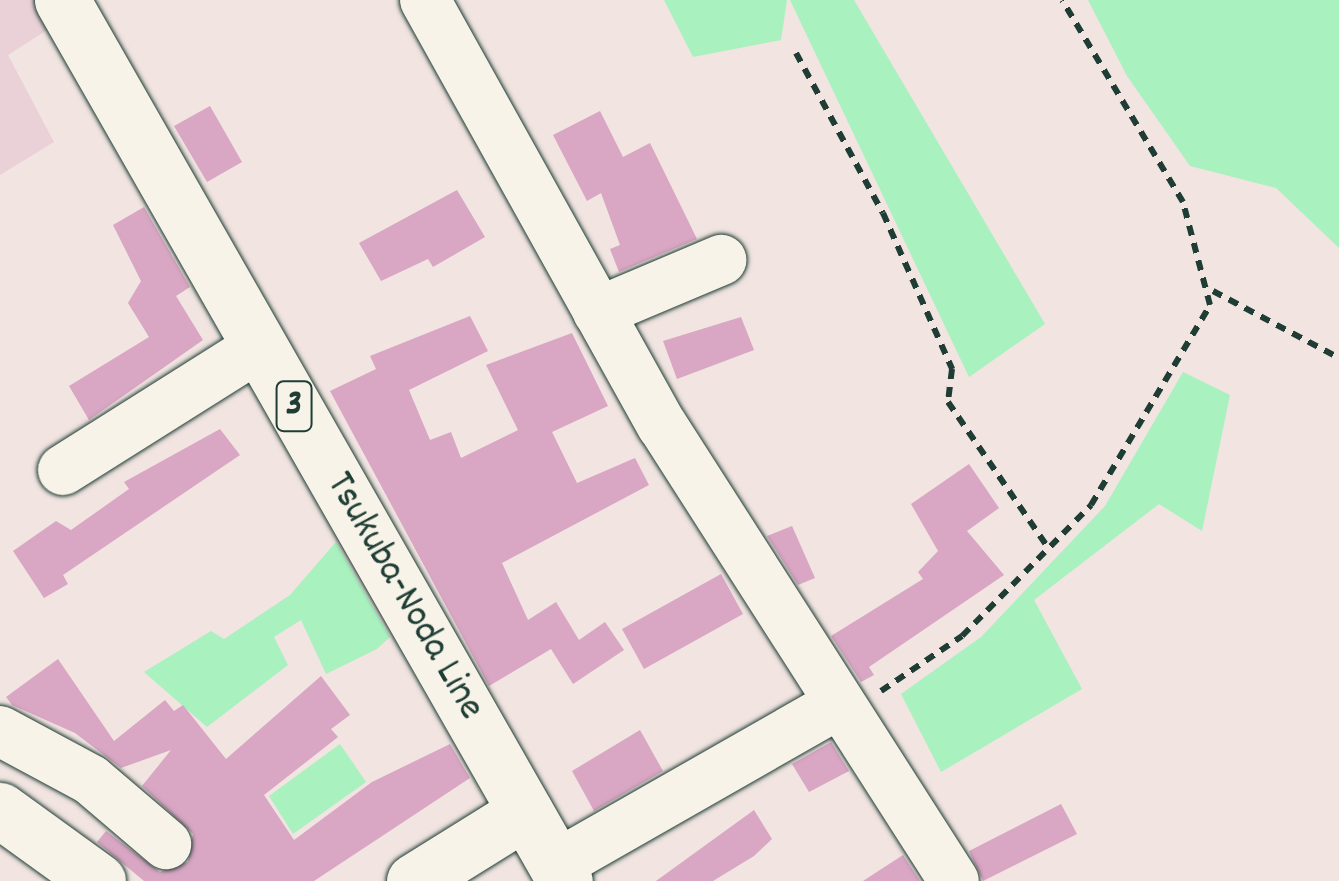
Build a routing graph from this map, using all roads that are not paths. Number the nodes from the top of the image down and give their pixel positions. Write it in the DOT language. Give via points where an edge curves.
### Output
graph roads {
  1 [pos="62,0"];
  2 [pos="425,0"];
  3 [pos="721,260"];
  4 [pos="598,312"];
  5 [pos="260,346"];
  6 [pos="63,470"];
  7 [pos="841,710"];
  8 [pos="0,731"];
  9 [pos="0,810"];
  10 [pos="525,812"];
  11 [pos="166,844"];
  12 [pos="560,873"];
  13 [pos="98,881"];
  14 [pos="414,881"];
  15 [pos="954,881"];
  1 -- 5 [label="main road, Tsukuba-Noda Line / 3"];
  2 -- 4 [label="street"];
  3 -- 4 [label="street"];
  4 -- 7 [label="street"];
  5 -- 6 [label="street"];
  5 -- 10 [label="main road, Tsukuba-Noda Line / 3"];
  7 -- 12 [label="street"];
  7 -- 15 [label="street"];
  8 -- 11 [label="street" via="91,780"];
  9 -- 13 [label="main road"];
  10 -- 12 [label="main road, Tsukuba-Noda Line / 3"];
  10 -- 14 [label="main road"];
}
